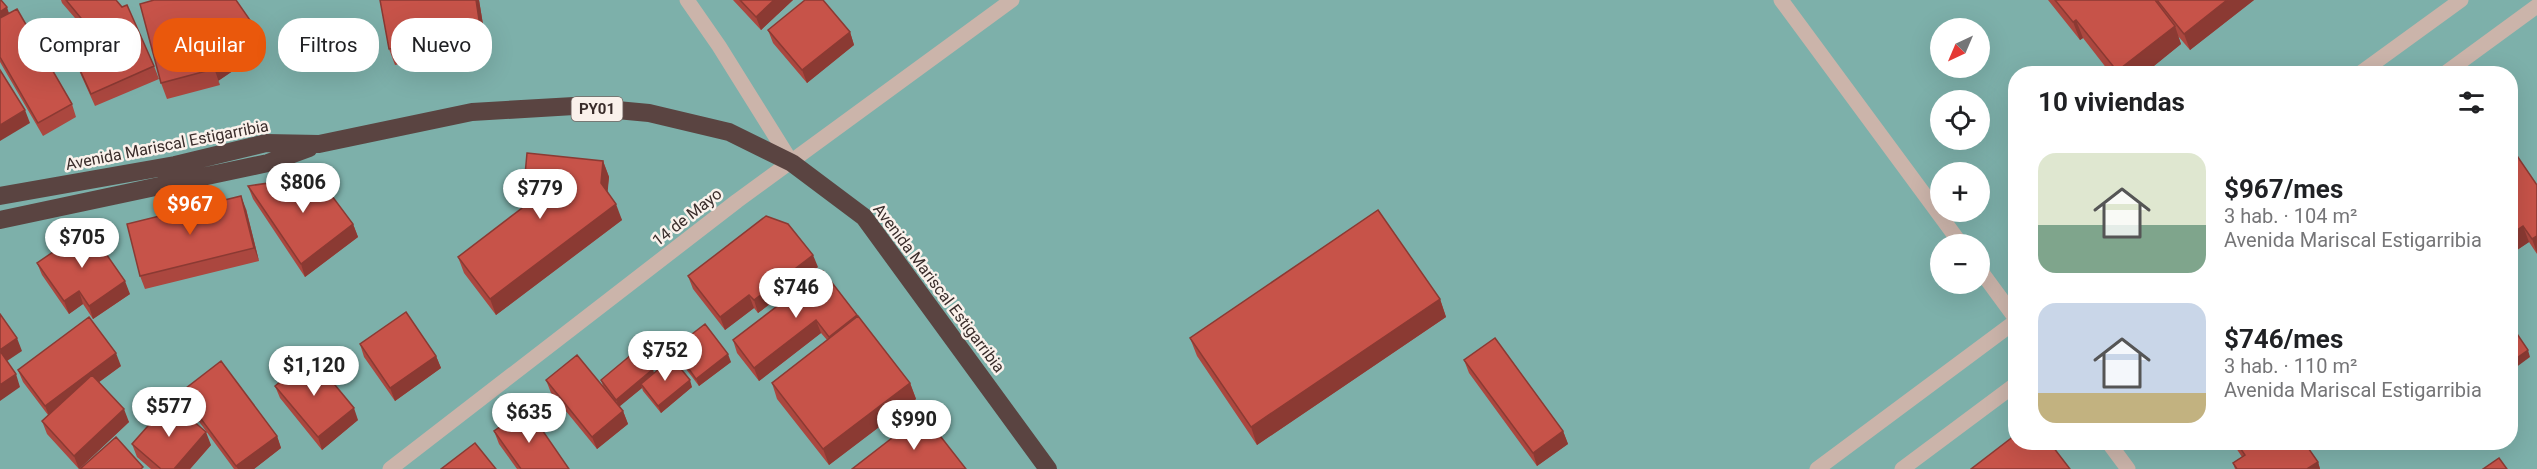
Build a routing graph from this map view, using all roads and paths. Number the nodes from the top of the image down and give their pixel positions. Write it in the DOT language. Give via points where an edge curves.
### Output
graph roads {
  1 [pos="687,0"];
  2 [pos="1012,0"];
  3 [pos="1781,0"];
  4 [pos="2461,0"];
  5 [pos="2537,6"];
  6 [pos="2370,66"];
  7 [pos="2455,66"];
  8 [pos="319,144"];
  9 [pos="792,163"];
  10 [pos="0,196"];
  11 [pos="0,220"];
  12 [pos="1954,234"];
  13 [pos="1990,284"];
  14 [pos="2008,309"];
  15 [pos="2008,326"];
  16 [pos="2008,390"];
  17 [pos="2114,450"];
  18 [pos="390,469"];
  19 [pos="1048,469"];
  20 [pos="1816,469"];
  21 [pos="1902,469"];
  22 [pos="2128,469"];
  1 -- 9 [label="street"];
  2 -- 9 [label="street, 14 de Mayo"];
  3 -- 12 [label="street"];
  4 -- 6 [label="street"];
  5 -- 7 [label="street"];
  8 -- 9 [label="highway, Avenida Mariscal Estigarribia / PY01" via="472,112 574,106 650,113 729,132"];
  8 -- 10 [label="highway, Avenida Mariscal Estigarribia / PY01" via="266,143 175,165"];
  8 -- 11 [label="highway" via="268,163"];
  9 -- 18 [label="street, 14 de Mayo" via="737,201"];
  9 -- 19 [label="highway, Avenida Mariscal Estigarribia / PY01" via="864,217"];
  13 -- 14 [label="street"];
  15 -- 20 [label="street"];
  16 -- 21 [label="street"];
  17 -- 22 [label="street"];
}
